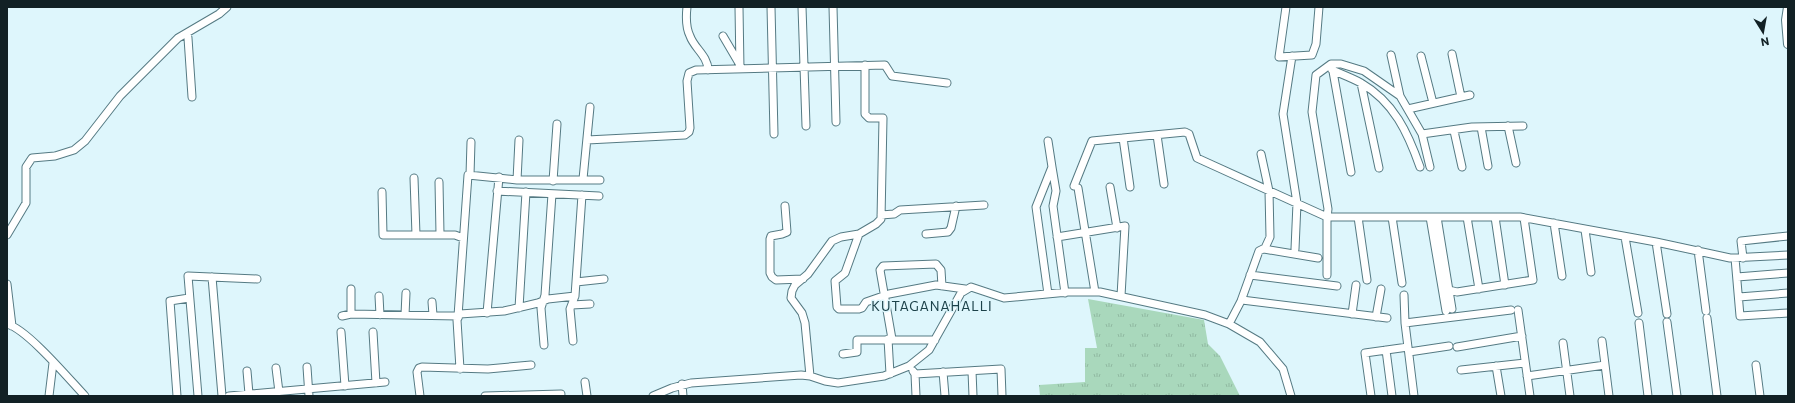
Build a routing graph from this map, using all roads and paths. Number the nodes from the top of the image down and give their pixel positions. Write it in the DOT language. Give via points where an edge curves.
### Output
graph roads {
  1 [pos="227,7"];
  2 [pos="687,7"];
  3 [pos="739,7"];
  4 [pos="771,7"];
  5 [pos="802,7"];
  6 [pos="833,7"];
  7 [pos="1286,7"];
  8 [pos="1319,7"];
  9 [pos="1788,7"];
  10 [pos="187,33"];
  11 [pos="723,36"];
  12 [pos="1788,44"];
  13 [pos="1452,54"];
  14 [pos="1392,55"];
  15 [pos="1292,56"];
  16 [pos="1421,56"];
  17 [pos="835,66"];
  18 [pos="865,66"];
  19 [pos="740,67"];
  20 [pos="804,67"];
  21 [pos="1332,67"];
  22 [pos="772,68"];
  23 [pos="708,70"];
  24 [pos="1361,83"];
  25 [pos="947,84"];
  26 [pos="1470,95"];
  27 [pos="1400,96"];
  28 [pos="192,97"];
  29 [pos="1461,97"];
  30 [pos="1433,104"];
  31 [pos="590,107"];
  32 [pos="1408,109"];
  33 [pos="836,122"];
  34 [pos="557,124"];
  35 [pos="806,126"];
  36 [pos="1508,126"];
  37 [pos="1523,126"];
  38 [pos="1481,127"];
  39 [pos="1454,131"];
  40 [pos="774,134"];
  41 [pos="1422,134"];
  42 [pos="1157,135"];
  43 [pos="1123,138"];
  44 [pos="519,140"];
  45 [pos="587,140"];
  46 [pos="1048,141"];
  47 [pos="471,142"];
  48 [pos="1261,154"];
  49 [pos="1516,163"];
  50 [pos="1488,166"];
  51 [pos="1052,167"];
  52 [pos="1420,167"];
  53 [pos="1430,167"];
  54 [pos="1462,167"];
  55 [pos="1379,168"];
  56 [pos="1351,172"];
  57 [pos="470,175"];
  58 [pos="500,177"];
  59 [pos="414,178"];
  60 [pos="583,179"];
  61 [pos="517,180"];
  62 [pos="600,180"];
  63 [pos="553,181"];
  64 [pos="439,182"];
  65 [pos="1164,184"];
  66 [pos="1130,186"];
  67 [pos="1110,187"];
  68 [pos="497,191"];
  69 [pos="1269,191"];
  70 [pos="382,192"];
  71 [pos="526,192"];
  72 [pos="552,194"];
  73 [pos="582,195"];
  74 [pos="599,196"];
  75 [pos="1297,203"];
  76 [pos="984,205"];
  77 [pos="785,206"];
  78 [pos="956,206"];
  79 [pos="881,215"];
  80 [pos="1327,217"];
  81 [pos="1358,217"];
  82 [pos="1392,217"];
  83 [pos="1433,217"];
  84 [pos="1467,217"];
  85 [pos="1495,217"];
  86 [pos="1524,218"];
  87 [pos="1554,223"];
  88 [pos="1117,228"];
  89 [pos="1585,230"];
  90 [pos="1085,233"];
  91 [pos="416,234"];
  92 [pos="440,234"];
  93 [pos="859,234"];
  94 [pos="926,234"];
  95 [pos="7,235"];
  96 [pos="1788,236"];
  97 [pos="1057,237"];
  98 [pos="1625,237"];
  99 [pos="463,238"];
  100 [pos="1656,242"];
  101 [pos="1264,249"];
  102 [pos="1295,249"];
  103 [pos="1698,250"];
  104 [pos="1788,255"];
  105 [pos="1318,258"];
  106 [pos="1739,258"];
  107 [pos="1591,272"];
  108 [pos="1788,273"];
  109 [pos="1250,274"];
  110 [pos="1326,275"];
  111 [pos="1562,276"];
  112 [pos="212,277"];
  113 [pos="1737,277"];
  114 [pos="257,279"];
  115 [pos="604,279"];
  116 [pos="803,279"];
  117 [pos="1367,280"];
  118 [pos="576,282"];
  119 [pos="7,284"];
  120 [pos="1402,284"];
  121 [pos="1356,285"];
  122 [pos="1505,285"];
  123 [pos="942,286"];
  124 [pos="1337,286"];
  125 [pos="351,289"];
  126 [pos="965,289"];
  127 [pos="1381,289"];
  128 [pos="1479,289"];
  129 [pos="1449,290"];
  130 [pos="1095,292"];
  131 [pos="1788,292"];
  132 [pos="406,293"];
  133 [pos="1065,293"];
  134 [pos="1048,294"];
  135 [pos="885,295"];
  136 [pos="1404,295"];
  137 [pos="379,296"];
  138 [pos="575,296"];
  139 [pos="1121,296"];
  140 [pos="1739,297"];
  141 [pos="189,298"];
  142 [pos="1242,300"];
  143 [pos="543,301"];
  144 [pos="432,302"];
  145 [pos="590,304"];
  146 [pos="572,305"];
  147 [pos="519,308"];
  148 [pos="1706,310"];
  149 [pos="487,313"];
  150 [pos="1638,313"];
  151 [pos="1788,313"];
  152 [pos="351,314"];
  153 [pos="1352,314"];
  154 [pos="1667,314"];
  155 [pos="380,315"];
  156 [pos="405,315"];
  157 [pos="433,315"];
  158 [pos="342,316"];
  159 [pos="458,316"];
  160 [pos="1376,317"];
  161 [pos="1387,318"];
  162 [pos="1706,318"];
  163 [pos="1667,322"];
  164 [pos="1405,323"];
  165 [pos="1639,323"];
  166 [pos="1229,324"];
  167 [pos="9,325"];
  168 [pos="341,332"];
  169 [pos="373,332"];
  170 [pos="1522,336"];
  171 [pos="890,339"];
  172 [pos="935,340"];
  173 [pos="573,341"];
  174 [pos="1602,341"];
  175 [pos="1563,343"];
  176 [pos="544,345"];
  177 [pos="1386,350"];
  178 [pos="1409,350"];
  179 [pos="843,354"];
  180 [pos="53,362"];
  181 [pos="1525,363"];
  182 [pos="531,365"];
  183 [pos="910,365"];
  184 [pos="1605,365"];
  185 [pos="1756,365"];
  186 [pos="1496,366"];
  187 [pos="307,367"];
  188 [pos="276,368"];
  189 [pos="460,369"];
  190 [pos="1461,370"];
  191 [pos="1566,370"];
  192 [pos="247,371"];
  193 [pos="972,371"];
  194 [pos="943,372"];
  195 [pos="890,374"];
  196 [pos="915,374"];
  197 [pos="810,376"];
  198 [pos="1527,376"];
  199 [pos="385,382"];
  200 [pos="585,382"];
  201 [pos="376,383"];
  202 [pos="682,384"];
  203 [pos="345,386"];
  204 [pos="279,392"];
  205 [pos="309,392"];
  206 [pos="249,394"];
  207 [pos="562,394"];
  208 [pos="48,396"];
  209 [pos="85,396"];
  210 [pos="177,396"];
  211 [pos="198,396"];
  212 [pos="222,396"];
  213 [pos="229,396"];
  214 [pos="420,396"];
  215 [pos="485,396"];
  216 [pos="502,396"];
  217 [pos="587,396"];
  218 [pos="653,396"];
  219 [pos="683,396"];
  220 [pos="916,396"];
  221 [pos="944,396"];
  222 [pos="974,396"];
  223 [pos="1002,396"];
  224 [pos="1291,396"];
  225 [pos="1371,396"];
  226 [pos="1392,396"];
  227 [pos="1414,396"];
  228 [pos="1501,396"];
  229 [pos="1530,396"];
  230 [pos="1570,396"];
  231 [pos="1609,396"];
  232 [pos="1648,396"];
  233 [pos="1677,396"];
  234 [pos="1717,396"];
  235 [pos="1760,396"];
  1 -- 10 [label="street"];
  2 -- 23 [label="street" via="690,36 704,57"];
  3 -- 19 [label="street"];
  4 -- 22 [label="street"];
  5 -- 20 [label="street"];
  6 -- 17 [label="street"];
  7 -- 15 [label="street" via="1279,57"];
  8 -- 15 [label="street" via="1316,44 1312,55"];
  9 -- 12 [label="main road"];
  10 -- 28 [label="street"];
  10 -- 95 [label="street" via="178,38 120,96 85,141 74,150 65,154 32,158 26,167 26,203"];
  11 -- 19 [label="street"];
  13 -- 29 [label="street"];
  14 -- 27 [label="street"];
  15 -- 75 [label="street" via="1284,114"];
  16 -- 30 [label="street"];
  17 -- 18 [label="street"];
  17 -- 20 [label="street"];
  17 -- 33 [label="street"];
  18 -- 25 [label="street" via="885,65 892,76"];
  18 -- 79 [label="street" via="865,114 869,118 883,118"];
  19 -- 22 [label="street"];
  19 -- 23 [label="street"];
  20 -- 22 [label="street"];
  20 -- 35 [label="street"];
  21 -- 24 [label="street"];
  21 -- 27 [label="street" via="1341,64 1364,72"];
  21 -- 56 [label="street"];
  21 -- 80 [label="street" via="1316,75 1312,112 1327,202"];
  22 -- 40 [label="street"];
  23 -- 45 [label="street" via="689,73 687,81 690,128 685,135"];
  24 -- 52 [label="street" via="1386,101 1396,114 1411,140"];
  24 -- 55 [label="street"];
  26 -- 29 [label="street"];
  27 -- 32 [label="street"];
  29 -- 30 [label="street"];
  30 -- 32 [label="street"];
  31 -- 45 [label="street"];
  32 -- 41 [label="street"];
  34 -- 63 [label="street"];
  36 -- 37 [label="street"];
  36 -- 38 [label="street"];
  36 -- 49 [label="street"];
  38 -- 39 [label="street"];
  38 -- 50 [label="street"];
  39 -- 41 [label="street"];
  39 -- 54 [label="street"];
  41 -- 53 [label="street"];
  42 -- 43 [label="street"];
  42 -- 65 [label="street"];
  42 -- 69 [label="street" via="1185,132 1189,134 1198,158"];
  43 -- 66 [label="street"];
  43 -- 90 [label="street" via="1092,141 1076,187"];
  44 -- 61 [label="street"];
  45 -- 60 [label="street"];
  46 -- 51 [label="street"];
  47 -- 57 [label="street"];
  48 -- 69 [label="street"];
  51 -- 97 [label="street" via="1056,191 1053,206"];
  51 -- 134 [label="street" via="1036,207"];
  57 -- 58 [label="street"];
  57 -- 99 [label="street"];
  58 -- 61 [label="street"];
  58 -- 68 [label="street"];
  59 -- 91 [label="street"];
  60 -- 62 [label="street"];
  60 -- 63 [label="street"];
  61 -- 63 [label="street"];
  64 -- 92 [label="street"];
  67 -- 88 [label="street"];
  68 -- 71 [label="street"];
  68 -- 149 [label="street"];
  69 -- 75 [label="street"];
  69 -- 101 [label="street" via="1270,237"];
  70 -- 91 [label="street" via="383,235"];
  71 -- 72 [label="street"];
  71 -- 147 [label="street"];
  72 -- 73 [label="street"];
  72 -- 143 [label="street"];
  73 -- 74 [label="street"];
  73 -- 118 [label="street"];
  75 -- 80 [label="street"];
  75 -- 102 [label="street"];
  76 -- 78 [label="street"];
  77 -- 116 [label="street" via="787,232 771,236 770,273 776,280"];
  78 -- 79 [label="street" via="900,210 894,214"];
  78 -- 94 [label="street" via="948,232"];
  79 -- 93 [label="street" via="879,222"];
  80 -- 81 [label="street"];
  80 -- 110 [label="street"];
  81 -- 82 [label="street"];
  81 -- 117 [label="street"];
  82 -- 83 [label="street"];
  82 -- 120 [label="street"];
  83 -- 84 [label="street"];
  83 -- 129 [label="street"];
  83 -- 129 [label="street" via="1449,310"];
  84 -- 85 [label="street"];
  84 -- 128 [label="street"];
  85 -- 86 [label="street"];
  85 -- 122 [label="street"];
  86 -- 87 [label="street"];
  86 -- 122 [label="street" via="1533,280"];
  87 -- 89 [label="street"];
  87 -- 111 [label="street"];
  88 -- 90 [label="street"];
  88 -- 139 [label="street" via="1125,226"];
  89 -- 98 [label="street"];
  89 -- 107 [label="street"];
  90 -- 97 [label="street"];
  90 -- 130 [label="street"];
  91 -- 92 [label="street"];
  92 -- 99 [label="street"];
  93 -- 116 [label="street" via="832,241"];
  93 -- 135 [label="street" via="844,272 836,281 837,307 859,309 866,302"];
  96 -- 106 [label="street" via="1742,241"];
  97 -- 133 [label="street"];
  98 -- 100 [label="street"];
  98 -- 150 [label="street"];
  99 -- 159 [label="street"];
  100 -- 103 [label="street"];
  100 -- 154 [label="street"];
  101 -- 105 [label="street"];
  101 -- 109 [label="street" via="1259,251"];
  103 -- 106 [label="street"];
  103 -- 148 [label="street"];
  104 -- 106 [label="street"];
  106 -- 113 [label="street"];
  108 -- 113 [label="street"];
  109 -- 124 [label="street"];
  109 -- 142 [label="street"];
  112 -- 114 [label="street"];
  112 -- 141 [label="street" via="188,276"];
  112 -- 212 [label="street"];
  113 -- 140 [label="street"];
  115 -- 118 [label="street"];
  116 -- 197 [label="street" via="792,291 791,298 802,313 805,323"];
  118 -- 138 [label="street"];
  119 -- 167 [label="street"];
  121 -- 153 [label="street"];
  122 -- 128 [label="street"];
  123 -- 126 [label="street"];
  123 -- 135 [label="street"];
  123 -- 135 [label="street" via="941,270 936,264 883,266 880,270"];
  125 -- 152 [label="street"];
  126 -- 134 [label="street" via="972,287 1004,298"];
  126 -- 172 [label="street"];
  127 -- 160 [label="street"];
  128 -- 129 [label="street" via="1457,292"];
  130 -- 133 [label="street"];
  130 -- 139 [label="street"];
  131 -- 140 [label="street"];
  132 -- 156 [label="street"];
  133 -- 134 [label="street"];
  135 -- 171 [label="street"];
  136 -- 164 [label="street"];
  137 -- 155 [label="street"];
  138 -- 143 [label="street"];
  138 -- 146 [label="street"];
  139 -- 166 [label="street" via="1205,315"];
  140 -- 151 [label="street" via="1740,316"];
  141 -- 210 [label="street" via="170,301"];
  141 -- 211 [label="street"];
  142 -- 153 [label="street"];
  142 -- 166 [label="street"];
  143 -- 147 [label="street"];
  143 -- 176 [label="street" via="541,308"];
  144 -- 157 [label="street"];
  145 -- 146 [label="street"];
  146 -- 173 [label="street" via="570,309"];
  147 -- 149 [label="street"];
  149 -- 159 [label="street" via="464,313"];
  152 -- 155 [label="street"];
  152 -- 158 [label="street"];
  153 -- 160 [label="street"];
  155 -- 156 [label="street"];
  156 -- 157 [label="street"];
  157 -- 159 [label="street"];
  159 -- 189 [label="street"];
  160 -- 161 [label="street"];
  162 -- 234 [label="street"];
  163 -- 233 [label="street"];
  164 -- 170 [label="street" via="1515,310"];
  164 -- 178 [label="street"];
  165 -- 232 [label="street"];
  166 -- 224 [label="street" via="1260,342 1283,369"];
  167 -- 180 [label="street" via="31,340"];
  168 -- 203 [label="street"];
  169 -- 201 [label="street"];
  170 -- 178 [label="street"];
  170 -- 181 [label="street"];
  171 -- 172 [label="street"];
  171 -- 179 [label="street" via="857,340 857,352"];
  171 -- 195 [label="street"];
  172 -- 183 [label="street" via="929,350"];
  174 -- 184 [label="street"];
  175 -- 191 [label="street"];
  177 -- 178 [label="street"];
  177 -- 225 [label="street" via="1365,353"];
  177 -- 226 [label="street"];
  178 -- 227 [label="street"];
  180 -- 208 [label="street"];
  180 -- 209 [label="street"];
  181 -- 186 [label="street"];
  181 -- 198 [label="street"];
  182 -- 189 [label="street"];
  183 -- 195 [label="street"];
  183 -- 196 [label="street"];
  184 -- 191 [label="street"];
  184 -- 231 [label="street"];
  185 -- 235 [label="street"];
  186 -- 190 [label="street"];
  186 -- 228 [label="street"];
  187 -- 205 [label="street"];
  188 -- 204 [label="street"];
  189 -- 214 [label="street" via="419,368"];
  191 -- 198 [label="street"];
  191 -- 230 [label="street"];
  192 -- 206 [label="street"];
  193 -- 194 [label="street"];
  193 -- 222 [label="street"];
  193 -- 223 [label="street" via="1001,369"];
  194 -- 196 [label="street"];
  194 -- 221 [label="street"];
  195 -- 197 [label="street" via="838,382"];
  196 -- 220 [label="street"];
  197 -- 202 [label="street"];
  198 -- 229 [label="street"];
  199 -- 201 [label="street"];
  200 -- 217 [label="street"];
  201 -- 203 [label="street"];
  202 -- 218 [label="street"];
  202 -- 219 [label="street"];
  203 -- 205 [label="street"];
  204 -- 205 [label="street"];
  204 -- 206 [label="street"];
  206 -- 213 [label="street"];
  207 -- 216 [label="street"];
  215 -- 216 [label="street"];
}
